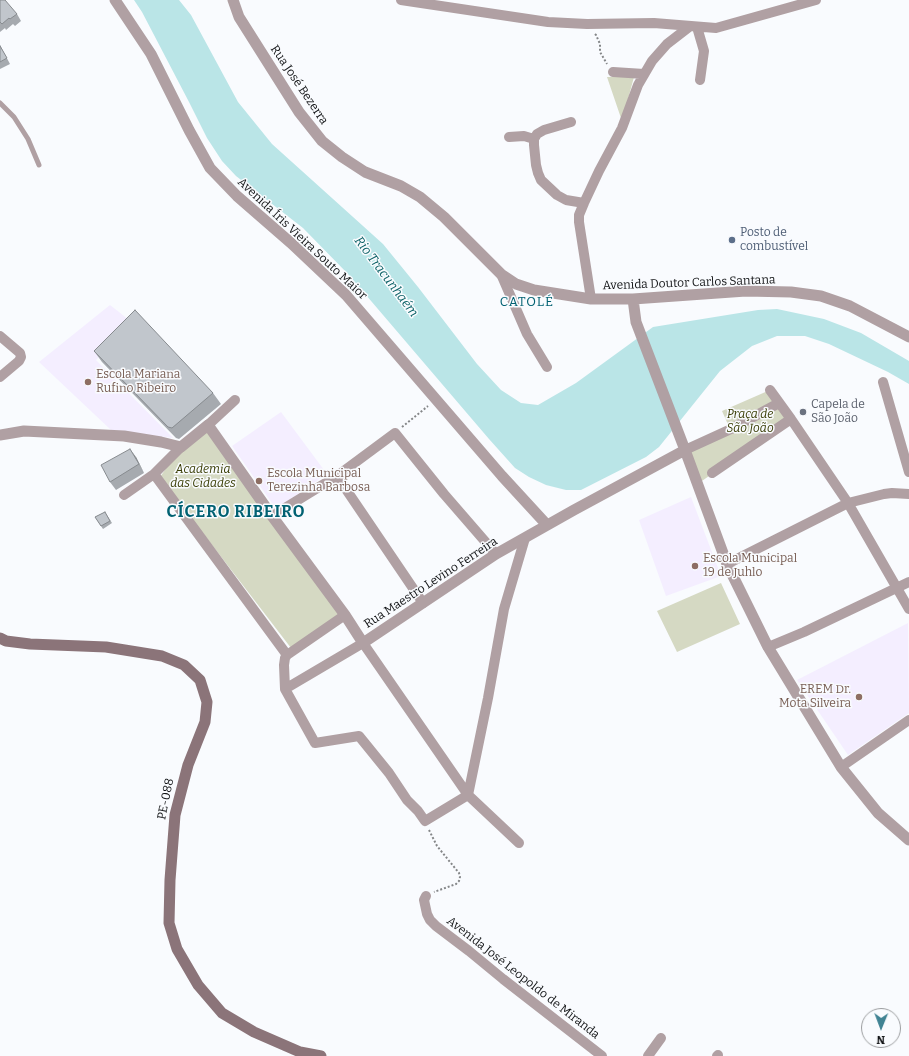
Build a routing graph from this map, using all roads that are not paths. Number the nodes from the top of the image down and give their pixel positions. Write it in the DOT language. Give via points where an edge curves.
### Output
graph roads {
  1 [pos="115,0"];
  2 [pos="232,0"];
  3 [pos="401,0"];
  4 [pos="816,0"];
  5 [pos="693,27"];
  6 [pos="613,72"];
  7 [pos="644,74"];
  8 [pos="700,80"];
  9 [pos="0,103"];
  10 [pos="571,122"];
  11 [pos="509,137"];
  12 [pos="534,139"];
  13 [pos="39,165"];
  14 [pos="584,202"];
  15 [pos="501,274"];
  16 [pos="591,299"];
  17 [pos="633,299"];
  18 [pos="0,336"];
  19 [pos="909,336"];
  20 [pos="547,367"];
  21 [pos="0,377"];
  22 [pos="883,382"];
  23 [pos="770,390"];
  24 [pos="234,400"];
  25 [pos="779,403"];
  26 [pos="791,419"];
  27 [pos="208,425"];
  28 [pos="0,435"];
  29 [pos="683,445"];
  30 [pos="181,447"];
  31 [pos="909,472"];
  32 [pos="712,473"];
  33 [pos="154,474"];
  34 [pos="337,476"];
  35 [pos="909,494"];
  36 [pos="124,495"];
  37 [pos="848,503"];
  38 [pos="272,516"];
  39 [pos="547,524"];
  40 [pos="525,538"];
  41 [pos="496,554"];
  42 [pos="727,564"];
  43 [pos="909,582"];
  44 [pos="896,587"];
  45 [pos="424,603"];
  46 [pos="909,609"];
  47 [pos="345,615"];
  48 [pos="0,638"];
  49 [pos="363,643"];
  50 [pos="768,647"];
  51 [pos="287,655"];
  52 [pos="285,690"];
  53 [pos="909,720"];
  54 [pos="841,767"];
  55 [pos="468,795"];
  56 [pos="909,840"];
  57 [pos="519,843"];
  58 [pos="426,896"];
  59 [pos="661,1038"];
  60 [pos="321,1056"];
  61 [pos="602,1056"];
  62 [pos="648,1056"];
  1 -- 39 [label="street, Avenida Íris Vieira Souto Maior" via="151,54 210,168 237,196 346,295"];
  2 -- 15 [label="street, Rua José Bezerra" via="239,17 299,112 322,140 365,172 401,186 420,197 444,217"];
  3 -- 5 [label="street" via="548,22 654,23"];
  4 -- 5 [label="street" via="716,28"];
  5 -- 7 [label="street" via="661,49"];
  5 -- 8 [label="street" via="704,51"];
  6 -- 7 [label="street"];
  7 -- 14 [label="street" via="622,128"];
  9 -- 13 [label="lane" via="14,117 28,139"];
  10 -- 12 [label="street" via="544,130"];
  11 -- 12 [label="street" via="524,136"];
  12 -- 14 [label="street" via="536,165 541,180 566,200"];
  14 -- 16 [label="street" via="579,215"];
  15 -- 16 [label="street, Avenida Doutor Carlos Santana" via="516,284 534,290"];
  15 -- 20 [label="street" via="527,334"];
  16 -- 17 [label="street, Avenida Doutor Carlos Santana"];
  17 -- 19 [label="street, Avenida Doutor Carlos Santana" via="746,291 821,296 850,306"];
  17 -- 29 [label="street" via="636,322"];
  18 -- 21 [label="street" via="20,353 21,357"];
  22 -- 31 [label="street"];
  23 -- 25 [label="street"];
  24 -- 27 [label="street"];
  25 -- 26 [label="street"];
  25 -- 29 [label="street" via="731,429"];
  26 -- 32 [label="street"];
  26 -- 37 [label="street"];
  27 -- 30 [label="street"];
  27 -- 38 [label="street, Rua Maestro Levino Ferreira"];
  28 -- 30 [label="street" via="24,431 124,436"];
  29 -- 39 [label="street, Rua Maestro Levino Ferreira"];
  29 -- 42 [label="street"];
  30 -- 33 [label="street"];
  33 -- 36 [label="street"];
  33 -- 51 [label="street"];
  34 -- 38 [label="street"];
  34 -- 41 [label="street" via="395,433"];
  34 -- 45 [label="street"];
  35 -- 37 [label="street" via="884,494"];
  37 -- 42 [label="street"];
  37 -- 44 [label="street"];
  38 -- 47 [label="street, Rua Maestro Levino Ferreira"];
  39 -- 40 [label="street, Rua Maestro Levino Ferreira"];
  40 -- 41 [label="street, Rua Maestro Levino Ferreira"];
  40 -- 55 [label="street" via="504,609"];
  41 -- 45 [label="street, Rua Maestro Levino Ferreira"];
  42 -- 50 [label="street"];
  43 -- 44 [label="street"];
  44 -- 46 [label="street"];
  44 -- 50 [label="street"];
  45 -- 49 [label="street, Rua Maestro Levino Ferreira"];
  47 -- 49 [label="street, Rua Maestro Levino Ferreira"];
  47 -- 51 [label="street"];
  48 -- 60 [label="main road, PE-088" via="30,644 106,647 162,656 184,665 200,680 207,702 205,722 188,765 174,816 169,923 177,949 198,985 222,1013 260,1035 300,1052"];
  49 -- 52 [label="street"];
  49 -- 55 [label="street"];
  50 -- 54 [label="street"];
  51 -- 52 [label="street" via="284,665"];
  52 -- 55 [label="street" via="315,743 359,736 425,821"];
  53 -- 54 [label="street"];
  54 -- 56 [label="street" via="878,813"];
  55 -- 57 [label="street"];
  58 -- 61 [label="street, Avenida José Leopoldo de Miranda" via="424,900 427,914 436,926"];
  59 -- 62 [label="street"];
}
